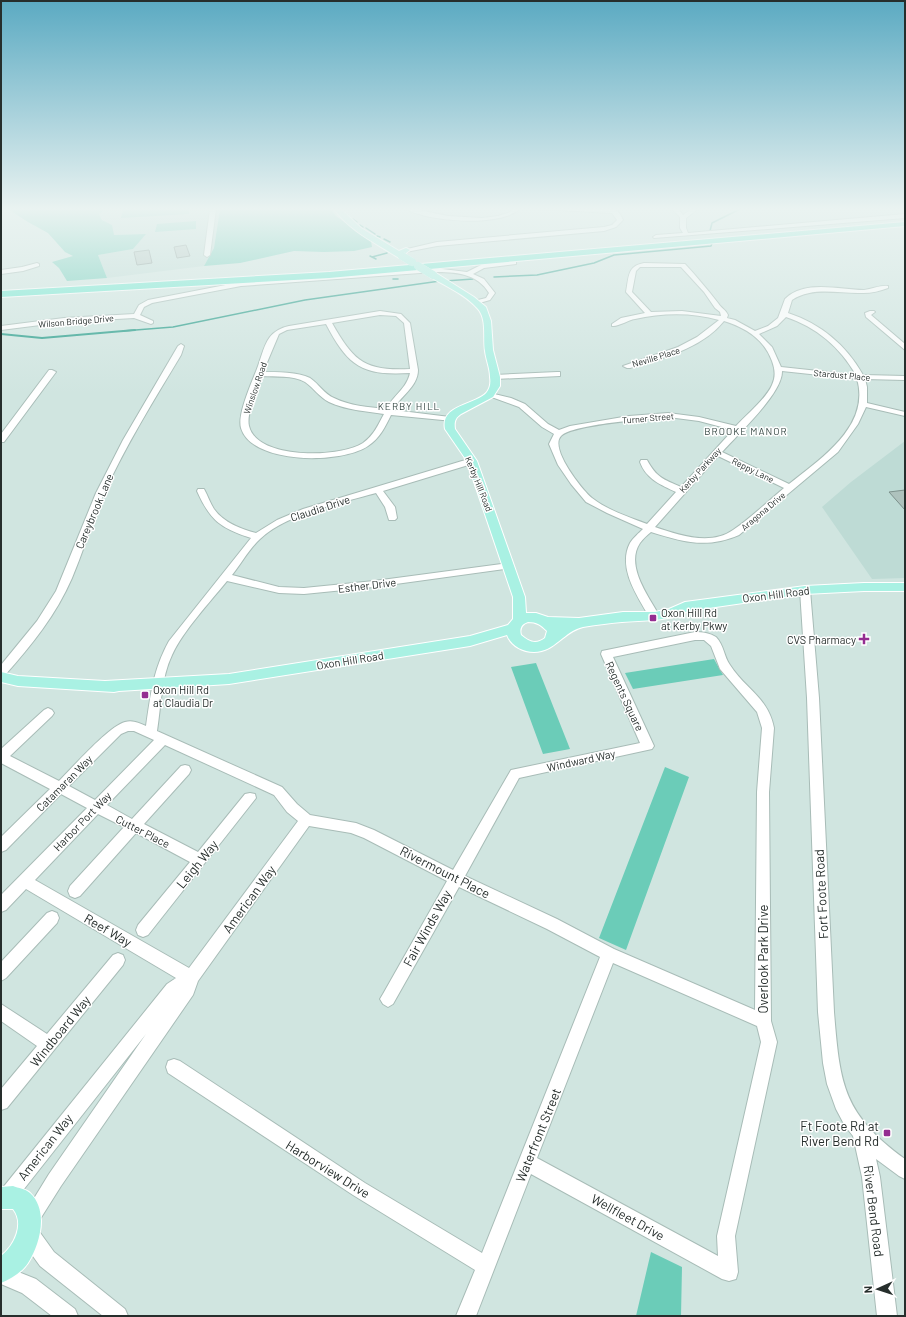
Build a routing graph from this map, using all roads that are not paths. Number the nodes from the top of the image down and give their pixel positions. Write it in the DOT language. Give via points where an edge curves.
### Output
graph roads {
  1 [pos="12,270"];
  2 [pos="276,270"];
  3 [pos="311,270"];
  4 [pos="334,270"];
  5 [pos="379,270"];
  6 [pos="425,270"];
  7 [pos="428,270"];
  8 [pos="444,270"];
  9 [pos="475,270"];
  10 [pos="634,270"];
  11 [pos="687,270"];
  12 [pos="1,272"];
  13 [pos="468,274"];
  14 [pos="119,281"];
  15 [pos="165,284"];
  16 [pos="886,287"];
  17 [pos="1,289"];
  18 [pos="1,294"];
  19 [pos="476,302"];
  20 [pos="380,312"];
  21 [pos="872,312"];
  22 [pos="649,314"];
  23 [pos="784,314"];
  24 [pos="136,316"];
  25 [pos="404,319"];
  26 [pos="723,319"];
  27 [pos="328,321"];
  28 [pos="150,322"];
  29 [pos="614,325"];
  30 [pos="1,328"];
  31 [pos="754,333"];
  32 [pos="181,346"];
  33 [pos="905,348"];
  34 [pos="627,366"];
  35 [pos="779,369"];
  36 [pos="414,371"];
  37 [pos="52,372"];
  38 [pos="260,374"];
  39 [pos="557,374"];
  40 [pos="495,377"];
  41 [pos="862,377"];
  42 [pos="905,378"];
  43 [pos="490,395"];
  44 [pos="863,404"];
  45 [pos="388,413"];
  46 [pos="905,414"];
  47 [pos="450,420"];
  48 [pos="737,429"];
  49 [pos="558,434"];
  50 [pos="1,440"];
  51 [pos="716,452"];
  52 [pos="472,461"];
  53 [pos="644,462"];
  54 [pos="790,488"];
  55 [pos="378,490"];
  56 [pos="201,491"];
  57 [pos="681,491"];
  58 [pos="392,518"];
  59 [pos="648,527"];
  60 [pos="257,537"];
  61 [pos="509,566"];
  62 [pos="225,577"];
  63 [pos="905,587"];
  64 [pos="805,590"];
  65 [pos="518,597"];
  66 [pos="652,612"];
  67 [pos="535,617"];
  68 [pos="548,622"];
  69 [pos="579,623"];
  70 [pos="516,624"];
  71 [pos="552,639"];
  72 [pos="470,640"];
  73 [pos="522,644"];
  74 [pos="1,672"];
  75 [pos="1,677"];
  76 [pos="158,686"];
  77 [pos="749,695"];
  78 [pos="48,713"];
  79 [pos="130,726"];
  80 [pos="151,733"];
  81 [pos="164,738"];
  82 [pos="648,746"];
  83 [pos="1,757"];
  84 [pos="185,770"];
  85 [pos="515,774"];
  86 [pos="59,789"];
  87 [pos="250,798"];
  88 [pos="96,807"];
  89 [pos="306,820"];
  90 [pos="134,826"];
  91 [pos="1,846"];
  92 [pos="200,860"];
  93 [pos="455,878"];
  94 [pos="24,881"];
  95 [pos="76,891"];
  96 [pos="1,905"];
  97 [pos="52,918"];
  98 [pos="143,930"];
  99 [pos="609,954"];
  100 [pos="118,960"];
  101 [pos="1,974"];
  102 [pos="191,978"];
  103 [pos="388,999"];
  104 [pos="1,1012"];
  105 [pos="763,1021"];
  106 [pos="48,1045"];
  107 [pos="174,1067"];
  108 [pos="99,1080"];
  109 [pos="111,1098"];
  110 [pos="1,1102"];
  111 [pos="860,1131"];
  112 [pos="527,1162"];
  113 [pos="905,1170"];
  114 [pos="4,1198"];
  115 [pos="30,1226"];
  116 [pos="486,1266"];
  117 [pos="1,1271"];
  118 [pos="729,1272"];
  119 [pos="1,1274"];
  120 [pos="68,1316"];
  121 [pos="118,1316"];
  122 [pos="466,1316"];
  123 [pos="887,1316"];
  1 -- 12 [label="street"];
  2 -- 14 [label="highway"];
  3 -- 14 [label="highway"];
  4 -- 15 [label="highway"];
  5 -- 15 [label="highway"];
  6 -- 19 [label="main road, bridge"];
  7 -- 24 [label="street" via="233,285 150,301 141,306"];
  8 -- 13 [label="street"];
  9 -- 13 [label="street"];
  10 -- 22 [label="street" via="629,292"];
  11 -- 26 [label="street" via="724,312"];
  13 -- 19 [label="street" via="479,279 492,291 490,297"];
  14 -- 17 [label="highway"];
  15 -- 18 [label="highway"];
  16 -- 23 [label="street" via="866,291 804,291 785,303"];
  19 -- 40 [label="main road" via="486,315 489,350"];
  20 -- 25 [label="street, Winslow Road"];
  20 -- 25 [label="street, Winslow Road" via="405,308"];
  20 -- 27 [label="street, Winslow Road"];
  21 -- 33 [label="street" via="868,313 868,316"];
  22 -- 26 [label="street" via="685,313"];
  22 -- 29 [label="street" via="622,320"];
  23 -- 31 [label="street" via="773,326"];
  23 -- 41 [label="street, Aragona Drive" via="823,332 851,358"];
  24 -- 28 [label="street, Wilson Bridge Drive"];
  24 -- 30 [label="street, Wilson Bridge Drive" via="64,320"];
  25 -- 36 [label="street" via="408,328"];
  26 -- 31 [label="street"];
  26 -- 34 [label="street, Neville Place" via="684,348"];
  27 -- 36 [label="street" via="350,355 358,362 388,371"];
  27 -- 38 [label="street, Winslow Road" via="278,332 273,337"];
  31 -- 35 [label="street" via="767,344"];
  32 -- 74 [label="street, Careybrook Lane" via="128,436 100,493 60,592 19,652"];
  35 -- 41 [label="street, Stardust Place"];
  35 -- 48 [label="street, Kerby Parkway" via="778,382 774,389"];
  36 -- 45 [label="street, Winslow Road" via="412,379"];
  37 -- 50 [label="street"];
  38 -- 45 [label="street" via="284,375 307,380 320,393 341,405"];
  38 -- 45 [label="street, Winslow Road" via="246,412 245,428 254,441 278,452 300,456 323,456 354,450 373,439"];
  39 -- 40 [label="street"];
  40 -- 43 [label="main road" via="495,386"];
  41 -- 42 [label="street, Stardust Place"];
  41 -- 44 [label="street, Aragona Drive"];
  43 -- 47 [label="main road" via="457,412"];
  43 -- 49 [label="street" via="520,404"];
  44 -- 46 [label="street"];
  44 -- 54 [label="street, Aragona Drive" via="848,435 835,450"];
  45 -- 47 [label="street"];
  47 -- 52 [label="main road, Kerby Hill Road" via="450,429"];
  48 -- 49 [label="street, Turner Street" via="692,417 668,415 580,426"];
  48 -- 51 [label="street, Kerby Parkway"];
  49 -- 59 [label="street, Aragona Drive" via="553,442 555,452 584,495 604,509"];
  51 -- 54 [label="street, Reppy Lane"];
  51 -- 57 [label="street, Kerby Parkway"];
  52 -- 55 [label="street, Claudia Drive"];
  52 -- 61 [label="main road, Kerby Hill Road"];
  53 -- 57 [label="street" via="652,476"];
  54 -- 59 [label="street, Aragona Drive" via="736,533 725,538 689,540"];
  55 -- 58 [label="street" via="390,507"];
  55 -- 60 [label="street, Claudia Drive" via="297,514"];
  56 -- 60 [label="street" via="210,510 217,517 236,529"];
  57 -- 59 [label="street, Kerby Parkway"];
  59 -- 66 [label="street, Kerby Parkway" via="632,547 630,564 635,580"];
  60 -- 62 [label="street, Claudia Drive"];
  61 -- 62 [label="street, Esther Drive" via="304,591 267,588"];
  61 -- 65 [label="main road, Kerby Hill Road"];
  62 -- 76 [label="street, Claudia Drive" via="170,648 163,663"];
  63 -- 64 [label="main road, Oxon Hill Road"];
  64 -- 66 [label="main road, Oxon Hill Road" via="685,607 679,611"];
  64 -- 111 [label="street, Fort Foote Road" via="813,698 829,1058 838,1096"];
  65 -- 67 [label="main road, Kerby Hill Road"];
  65 -- 70 [label="main road, Kerby Hill Road"];
  66 -- 69 [label="main road, Oxon Hill Road" via="630,618"];
  67 -- 68 [label="main road"];
  67 -- 70 [label="main road"];
  68 -- 69 [label="main road, Oxon Hill Road"];
  68 -- 71 [label="main road" via="554,630"];
  69 -- 71 [label="main road, Oxon Hill Road"];
  70 -- 72 [label="main road, Oxon Hill Road" via="500,633"];
  70 -- 73 [label="main road" via="513,634"];
  71 -- 73 [label="main road" via="543,646"];
  72 -- 73 [label="main road, Oxon Hill Road" via="503,640"];
  72 -- 76 [label="main road, Oxon Hill Road" via="189,687"];
  75 -- 76 [label="main road, Oxon Hill Road" via="18,681"];
  76 -- 80 [label="street, Claudia Drive"];
  77 -- 82 [label="street, Regents Square" via="724,666 714,642 703,636 606,654"];
  77 -- 105 [label="street, Overlook Park Drive" via="759,703 768,720 763,792"];
  78 -- 83 [label="street"];
  79 -- 80 [label="street, Rivermount Place"];
  79 -- 86 [label="street, Catamaran Way" via="117,731"];
  80 -- 81 [label="street, Rivermount Place"];
  81 -- 88 [label="street, Harbor Port Way"];
  81 -- 89 [label="street, Rivermount Place" via="278,791"];
  82 -- 85 [label="street, Windward Way"];
  83 -- 86 [label="street, Cutter Place"];
  84 -- 90 [label="street"];
  85 -- 93 [label="street, Fair Winds Way"];
  86 -- 88 [label="street, Cutter Place"];
  86 -- 91 [label="street, Catamaran Way"];
  87 -- 92 [label="street, Leigh Way"];
  88 -- 90 [label="street, Cutter Place"];
  88 -- 94 [label="street, Harbor Port Way"];
  89 -- 93 [label="street, Rivermount Place" via="351,826"];
  89 -- 102 [label="street, American Way"];
  90 -- 92 [label="street, Cutter Place"];
  90 -- 95 [label="street"];
  92 -- 98 [label="street, Leigh Way"];
  93 -- 99 [label="street, Rivermount Place"];
  93 -- 103 [label="street, Fair Winds Way"];
  94 -- 96 [label="street, Harbor Port Way"];
  94 -- 102 [label="street, Reef Way"];
  97 -- 101 [label="street"];
  99 -- 105 [label="street, Rivermount Place"];
  99 -- 112 [label="street, Waterfront Street"];
  100 -- 106 [label="street, Windboard Way"];
  102 -- 108 [label="street, American Way" via="172,989"];
  102 -- 109 [label="street, American Way" via="188,990"];
  104 -- 106 [label="street"];
  105 -- 118 [label="street, Overlook Park Drive" via="769,1042 726,1236"];
  106 -- 110 [label="street, Windboard Way"];
  107 -- 116 [label="street, Harborview Drive" via="359,1189"];
  108 -- 109 [label="street"];
  108 -- 114 [label="street, American Way"];
  109 -- 115 [label="street, American Way" via="55,1180"];
  111 -- 113 [label="street, Fort Foote Road" via="886,1157"];
  111 -- 123 [label="street, River Bend Road" via="871,1177"];
  112 -- 116 [label="street, Waterfront Street"];
  112 -- 118 [label="street, Wellfleet Drive"];
  114 -- 115 [label="main road" via="22,1201 27,1206"];
  115 -- 117 [label="main road" via="19,1254"];
  115 -- 121 [label="street" via="48,1259"];
  116 -- 122 [label="street, Waterfront Street"];
  119 -- 120 [label="street" via="28,1286"];
}
